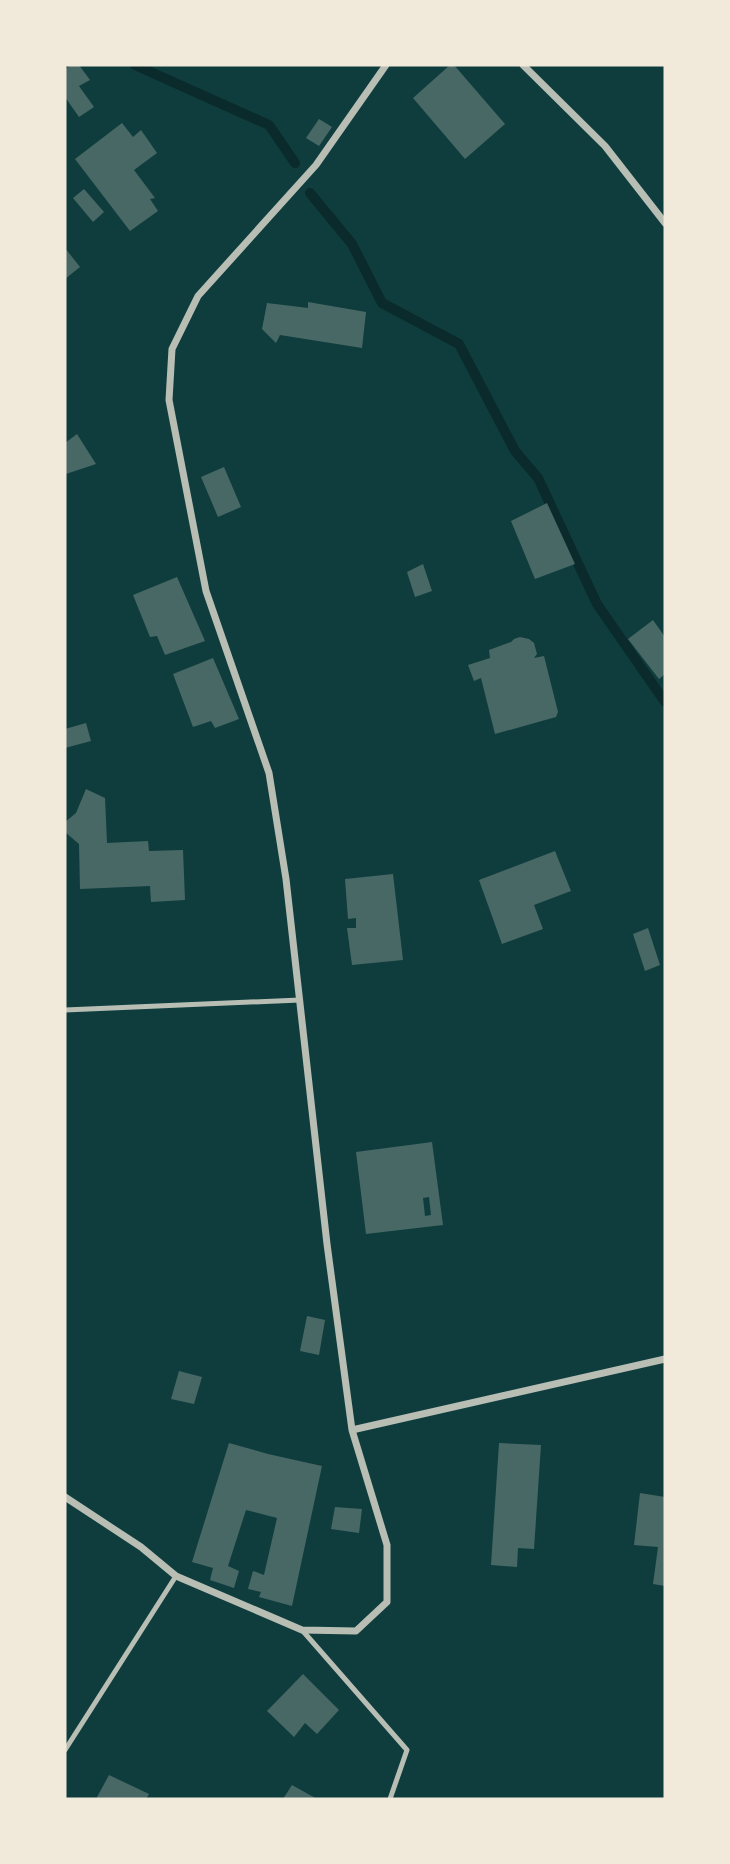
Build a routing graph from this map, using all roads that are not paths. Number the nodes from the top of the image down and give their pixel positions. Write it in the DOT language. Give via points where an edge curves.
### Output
graph roads {
  1 [pos="386,65"];
  2 [pos="523,65"];
  3 [pos="665,223"];
  4 [pos="300,1000"];
  5 [pos="65,1010"];
  6 [pos="665,1359"];
  7 [pos="352,1430"];
  8 [pos="65,1497"];
  9 [pos="176,1576"];
  10 [pos="302,1630"];
  11 [pos="65,1750"];
  12 [pos="390,1799"];
  1 -- 4 [label="street" via="316,165 198,296 172,349 169,400 206,591 269,773"];
  2 -- 3 [label="street" via="605,146"];
  4 -- 5 [label="lane"];
  4 -- 7 [label="street"];
  6 -- 7 [label="street"];
  7 -- 10 [label="street" via="387,1545 387,1602 356,1630"];
  8 -- 9 [label="street"];
  9 -- 10 [label="street"];
  9 -- 11 [label="lane"];
  10 -- 12 [label="lane" via="407,1750"];
}
